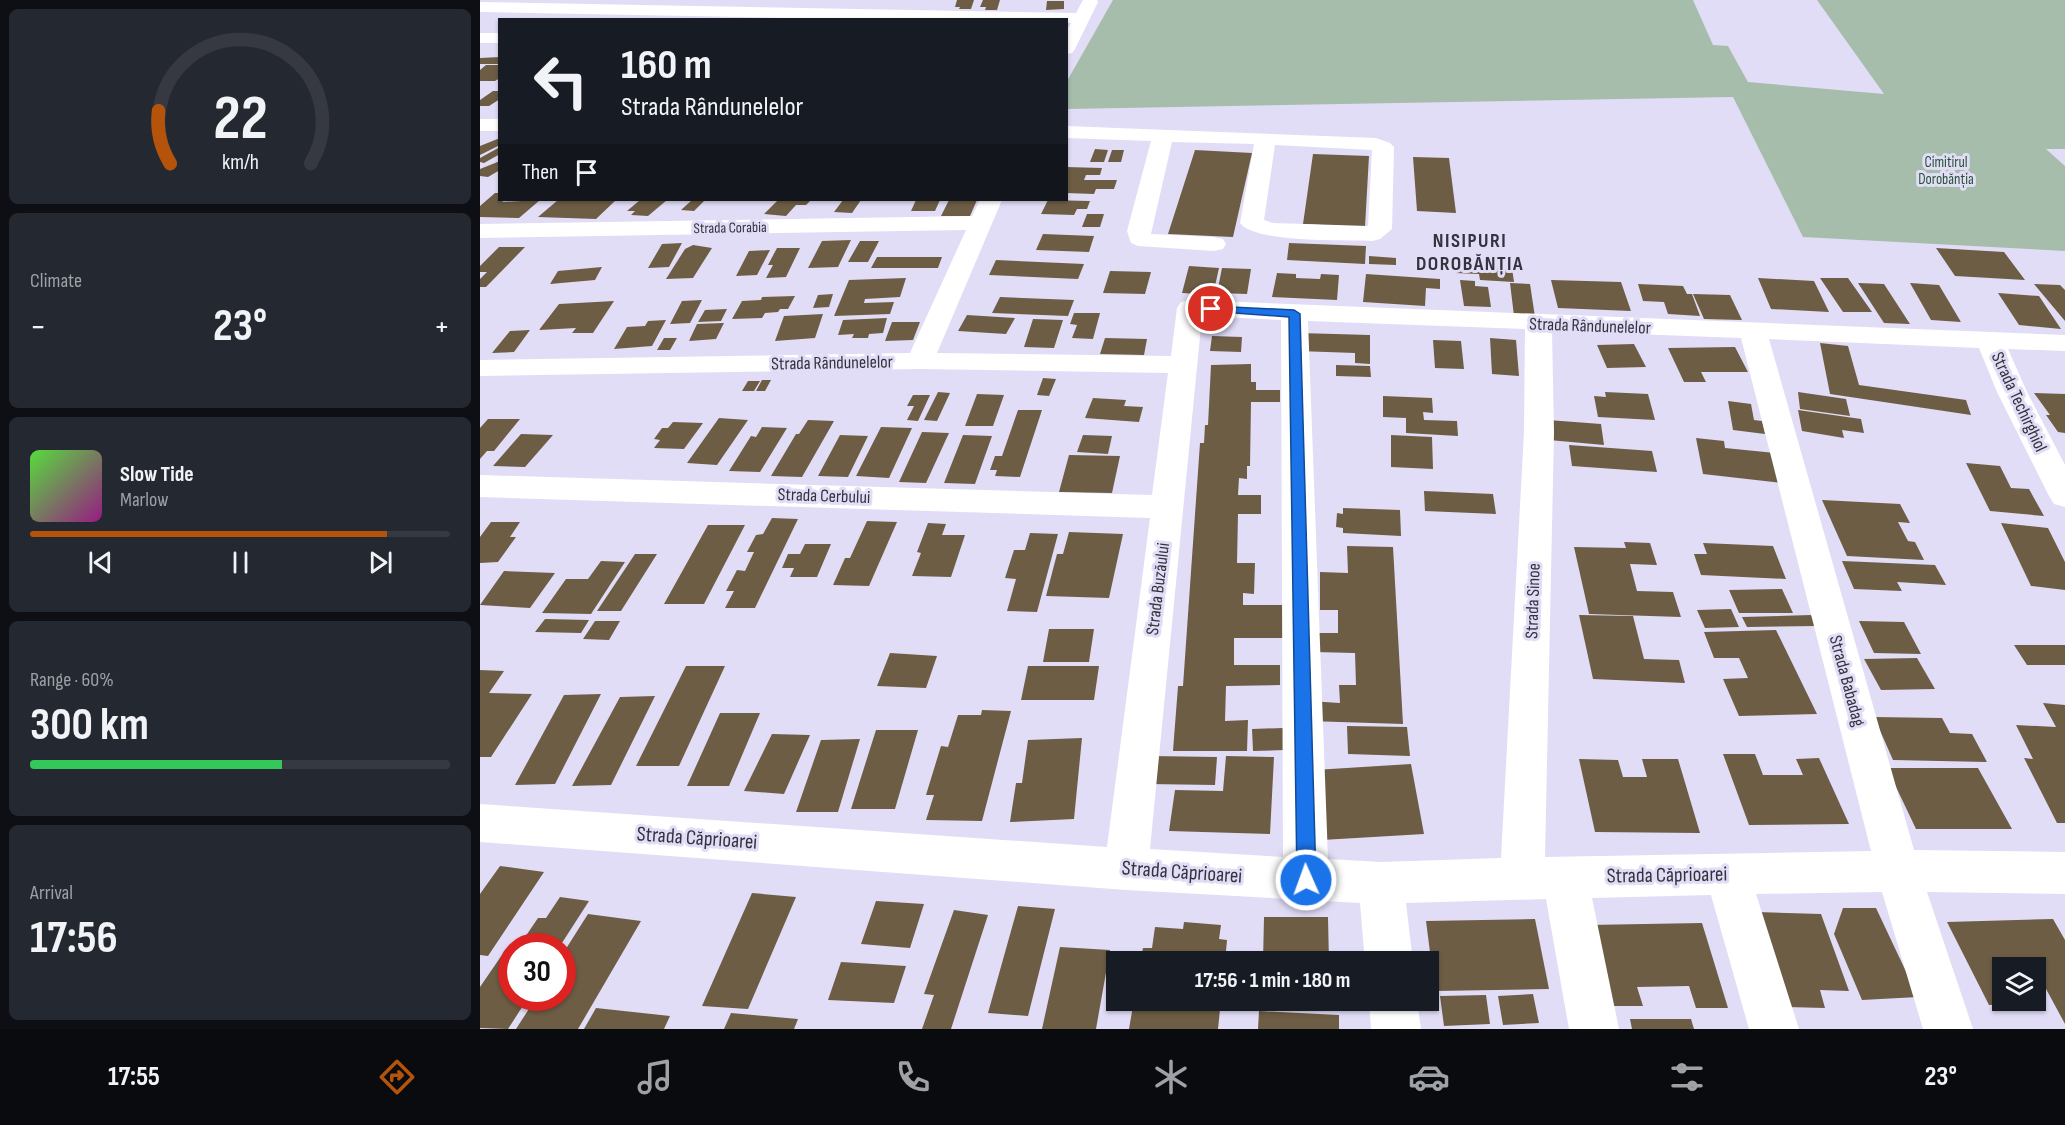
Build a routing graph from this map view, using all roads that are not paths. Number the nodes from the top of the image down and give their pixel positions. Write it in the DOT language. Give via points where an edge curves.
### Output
graph roads {
  1 [pos="1089,0"];
  2 [pos="489,7"];
  3 [pos="1082,18"];
  4 [pos="480,38"];
  5 [pos="498,38"];
  6 [pos="1068,45"];
  7 [pos="480,124"];
  8 [pos="498,125"];
  9 [pos="1068,132"];
  10 [pos="1163,135"];
  11 [pos="1266,138"];
  12 [pos="991,201"];
  13 [pos="980,223"];
  14 [pos="480,231"];
  15 [pos="1214,244"];
  16 [pos="1190,308"];
  17 [pos="1294,314"];
  18 [pos="1538,324"];
  19 [pos="1753,332"];
  20 [pos="1990,340"];
  21 [pos="2065,343"];
  22 [pos="920,361"];
  23 [pos="1183,365"];
  24 [pos="480,368"];
  25 [pos="480,486"];
  26 [pos="2065,496"];
  27 [pos="1167,507"];
  28 [pos="480,823"];
  29 [pos="1126,869"];
  30 [pos="1898,871"];
  31 [pos="2065,873"];
  32 [pos="1726,874"];
  33 [pos="1544,877"];
  34 [pos="1306,880"];
  35 [pos="1381,883"];
  36 [pos="1388,951"];
  37 [pos="1394,1011"];
  38 [pos="1396,1029"];
  39 [pos="1593,1029"];
  40 [pos="1774,1029"];
  41 [pos="1948,1029"];
  1 -- 3 [label="street"];
  2 -- 3 [label="street"];
  3 -- 6 [label="street"];
  4 -- 5 [label="street"];
  7 -- 8 [label="street"];
  9 -- 10 [label="street"];
  10 -- 11 [label="street"];
  10 -- 15 [label="street" via="1138,231 1140,238"];
  11 -- 11 [label="street" via="1252,224 1270,230 1378,232 1383,147 1369,142"];
  12 -- 13 [label="street"];
  13 -- 14 [label="street, Strada Corabia"];
  13 -- 22 [label="street"];
  16 -- 17 [label="street, Strada Rândunelelor"];
  16 -- 23 [label="street, Strada Buzăului"];
  17 -- 18 [label="street, Strada Rândunelelor"];
  17 -- 34 [label="street"];
  18 -- 19 [label="street, Strada Rândunelelor"];
  18 -- 33 [label="street, Strada Sinoe"];
  19 -- 20 [label="street, Strada Rândunelelor"];
  19 -- 30 [label="street, Strada Babadag"];
  20 -- 21 [label="street, Strada Rândunelelor"];
  20 -- 26 [label="street, Strada Techirghiol"];
  22 -- 23 [label="street, Strada Rândunelelor"];
  22 -- 24 [label="street, Strada Rândunelelor"];
  23 -- 27 [label="street, Strada Buzăului"];
  25 -- 27 [label="street, Strada Cerbului"];
  27 -- 29 [label="street, Strada Buzăului"];
  28 -- 29 [label="street, Strada Căprioarei"];
  29 -- 34 [label="street, Strada Căprioarei"];
  30 -- 31 [label="street, Strada Căprioarei"];
  30 -- 32 [label="street, Strada Căprioarei"];
  30 -- 41 [label="street, Strada Babadag"];
  32 -- 33 [label="street, Strada Căprioarei"];
  32 -- 40 [label="street"];
  33 -- 35 [label="street, Strada Căprioarei"];
  33 -- 39 [label="street, Strada Sinoe"];
  34 -- 35 [label="street, Strada Căprioarei"];
  35 -- 36 [label="street"];
  37 -- 38 [label="street"];
}
